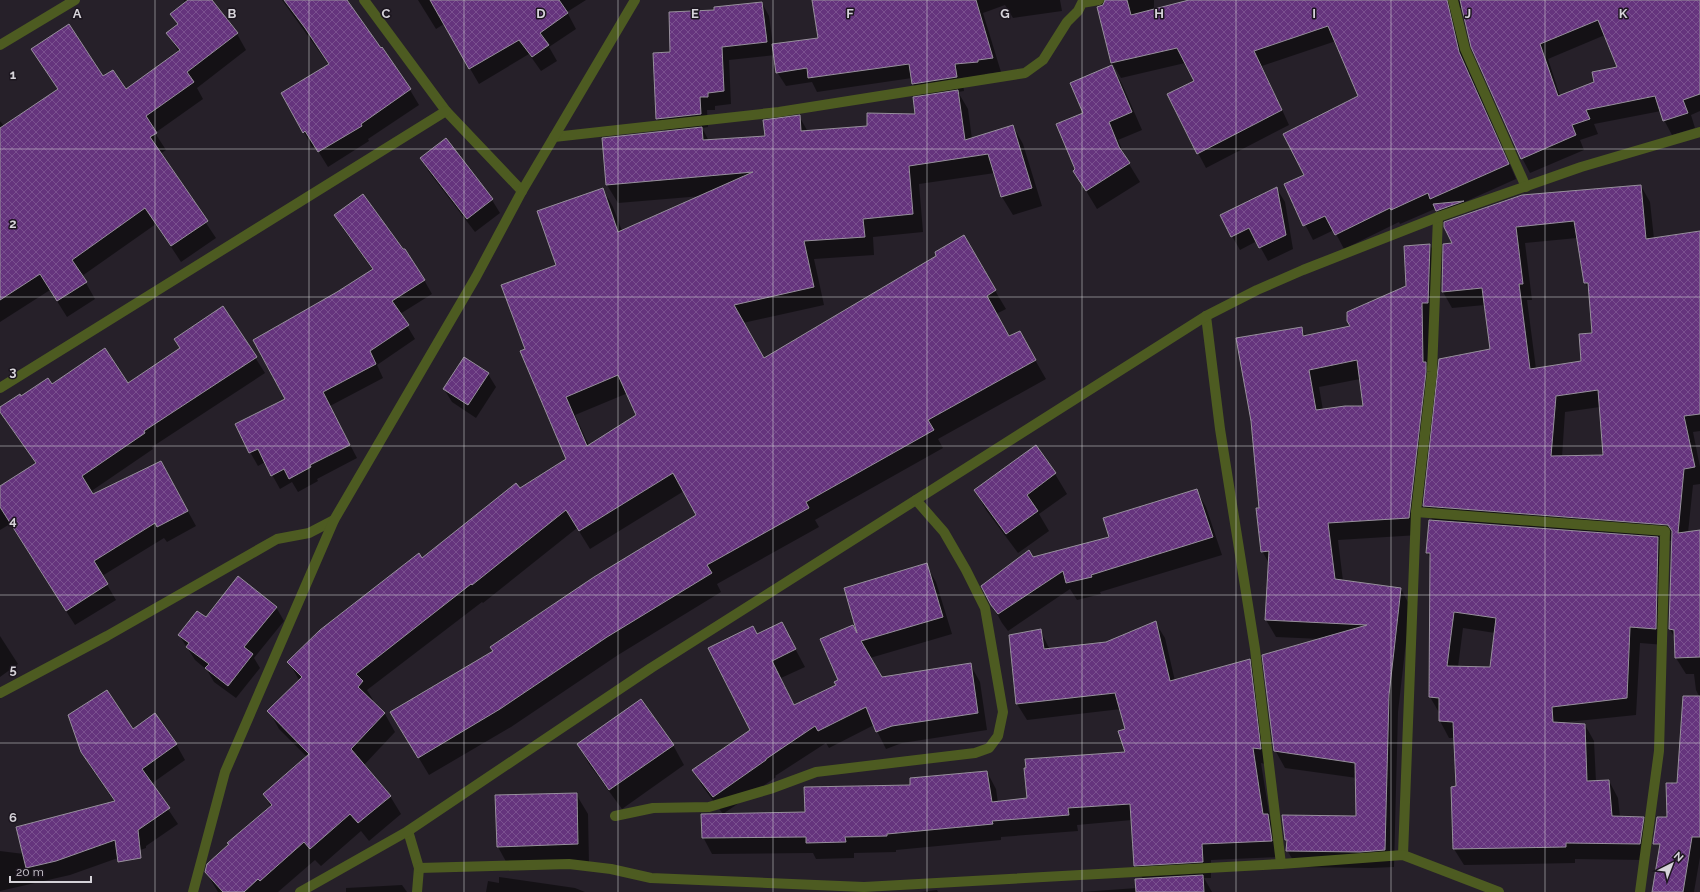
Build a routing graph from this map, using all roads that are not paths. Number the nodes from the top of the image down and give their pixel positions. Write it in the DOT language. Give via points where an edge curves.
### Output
graph roads {
  1 [pos="75,0"];
  2 [pos="364,0"];
  3 [pos="635,0"];
  4 [pos="1099,0"];
  5 [pos="1453,0"];
  6 [pos="1082,2"];
  7 [pos="0,45"];
  8 [pos="446,111"];
  9 [pos="1700,132"];
  10 [pos="554,137"];
  11 [pos="1526,187"];
  12 [pos="522,191"];
  13 [pos="1438,217"];
  14 [pos="1206,316"];
  15 [pos="0,388"];
  16 [pos="916,500"];
  17 [pos="1416,512"];
  18 [pos="334,520"];
  19 [pos="0,693"];
  20 [pos="615,816"];
  21 [pos="408,831"];
  22 [pos="1403,855"];
  23 [pos="1281,864"];
  24 [pos="419,868"];
  25 [pos="864,889"];
  26 [pos="193,892"];
  27 [pos="300,892"];
  28 [pos="417,892"];
  29 [pos="1499,892"];
  30 [pos="1640,892"];
  1 -- 7 [label="street"];
  2 -- 8 [label="street"];
  3 -- 10 [label="street"];
  4 -- 6 [label="street"];
  5 -- 11 [label="street" via="1465,49"];
  6 -- 10 [label="street" via="1043,60 1025,73 779,112"];
  8 -- 12 [label="street"];
  8 -- 15 [label="street"];
  9 -- 11 [label="street" via="1580,167"];
  10 -- 12 [label="street"];
  11 -- 13 [label="street"];
  12 -- 18 [label="street" via="476,277"];
  13 -- 14 [label="street" via="1257,290"];
  13 -- 17 [label="street" via="1432,372"];
  14 -- 16 [label="street"];
  14 -- 23 [label="street" via="1220,429 1254,649"];
  16 -- 20 [label="street" via="944,532 985,608 1003,712 998,736 989,748 975,753 816,772 709,808 653,808"];
  16 -- 21 [label="street" via="651,668"];
  17 -- 22 [label="street"];
  17 -- 30 [label="street" via="1665,531 1659,752"];
  18 -- 19 [label="street" via="309,533 277,539 107,636"];
  18 -- 26 [label="street" via="225,772"];
  21 -- 24 [label="street"];
  21 -- 27 [label="street"];
  22 -- 23 [label="street"];
  22 -- 29 [label="street"];
  23 -- 25 [label="street"];
  24 -- 25 [label="street" via="569,864 611,869 651,878"];
  24 -- 28 [label="street"];
}
